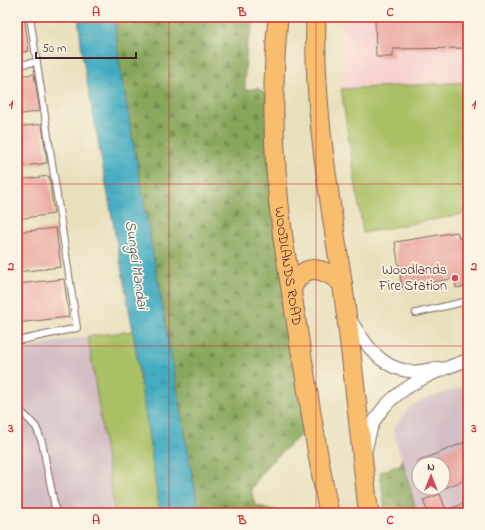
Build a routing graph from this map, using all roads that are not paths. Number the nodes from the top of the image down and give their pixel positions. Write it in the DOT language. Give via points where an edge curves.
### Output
graph roads {
  1 [pos="30,17"];
  2 [pos="278,17"];
  3 [pos="316,17"];
  4 [pos="37,62"];
  5 [pos="17,66"];
  6 [pos="342,283"];
  7 [pos="291,289"];
  8 [pos="468,301"];
  9 [pos="345,311"];
  10 [pos="416,313"];
  11 [pos="17,341"];
  12 [pos="468,360"];
  13 [pos="446,367"];
  14 [pos="17,407"];
  15 [pos="362,461"];
  16 [pos="56,513"];
  17 [pos="329,513"];
  18 [pos="369,513"];
  1 -- 4 [label="lane"];
  2 -- 7 [label="main road, WOODLANDS ROAD" via="274,58 276,166"];
  3 -- 6 [label="main road" via="318,95"];
  4 -- 5 [label="lane"];
  4 -- 11 [label="lane" via="77,328"];
  6 -- 7 [label="main road" via="327,272 315,270 300,275"];
  6 -- 9 [label="main road"];
  7 -- 17 [label="main road, WOODLANDS ROAD"];
  8 -- 10 [label="lane"];
  9 -- 13 [label="street" via="362,339 384,362 409,372"];
  9 -- 15 [label="main road"];
  12 -- 13 [label="street"];
  13 -- 15 [label="street" via="412,385 384,406 373,423"];
  14 -- 16 [label="lane" via="36,427 42,442"];
  15 -- 18 [label="main road"];
}
